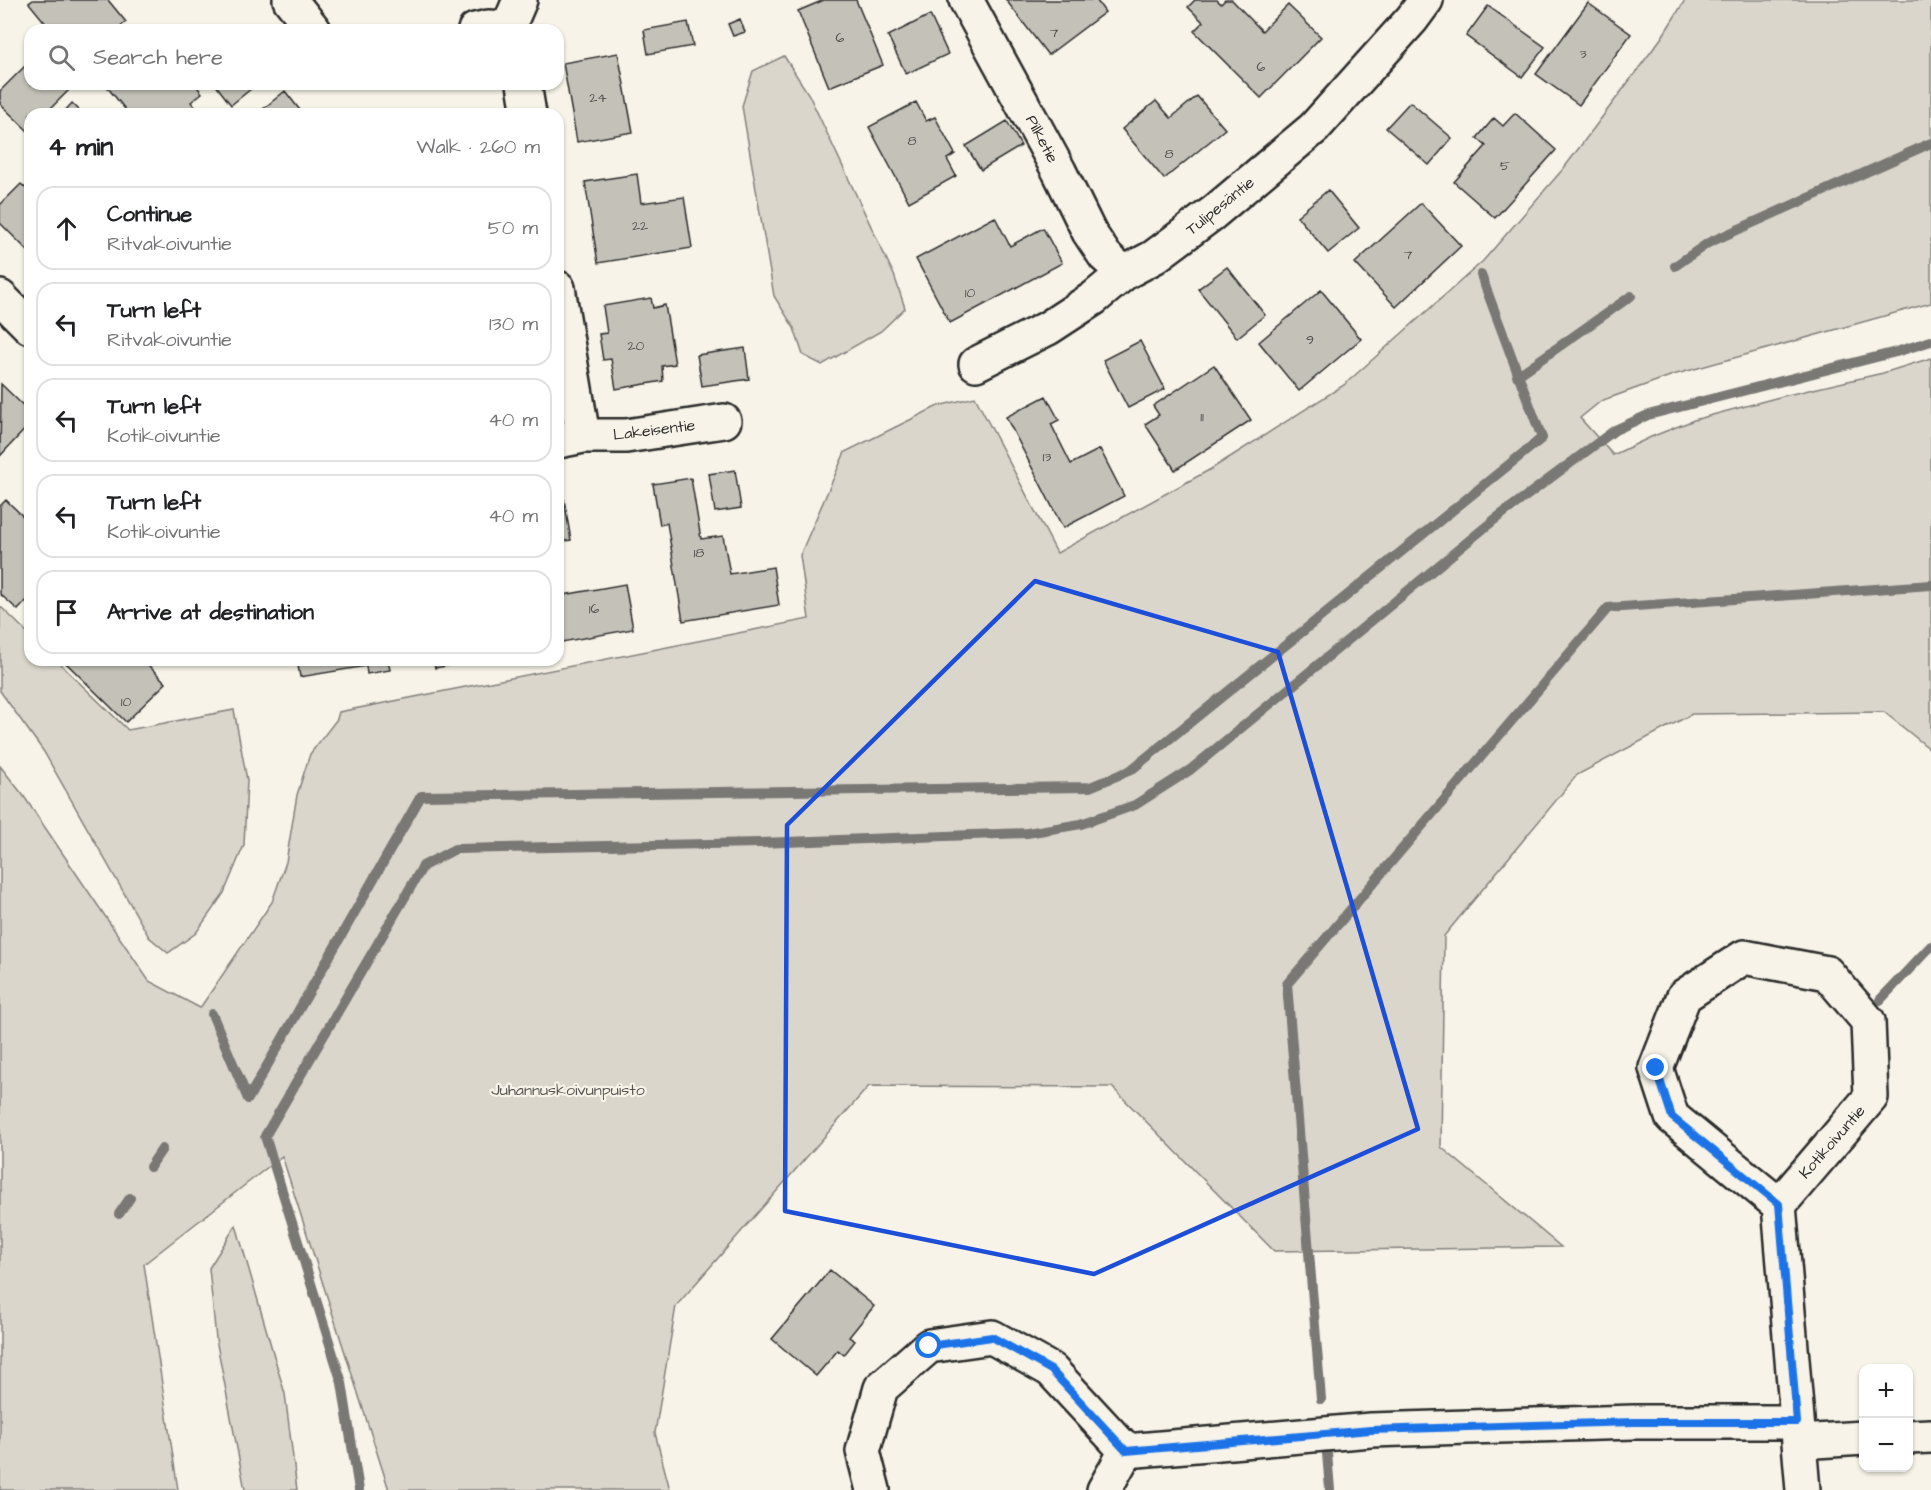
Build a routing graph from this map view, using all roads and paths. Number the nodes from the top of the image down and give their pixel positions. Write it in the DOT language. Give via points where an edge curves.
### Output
graph roads {
  1 [pos="290,0"];
  2 [pos="966,0"];
  3 [pos="1426,0"];
  4 [pos="512,19"];
  5 [pos="309,24"];
  6 [pos="497,24"];
  7 [pos="525,90"];
  8 [pos="528,108"];
  9 [pos="1124,273"];
  10 [pos="0,297"];
  11 [pos="24,321"];
  12 [pos="564,357"];
  13 [pos="976,364"];
  14 [pos="724,421"];
  15 [pos="571,438"];
  16 [pos="1779,1204"];
  17 [pos="1798,1432"];
  18 [pos="1931,1436"];
  19 [pos="1913,1437"];
  20 [pos="1859,1438"];
  21 [pos="1126,1451"];
  22 [pos="873,1490"];
  23 [pos="1104,1490"];
  24 [pos="1803,1490"];
  1 -- 5 [label="street"];
  2 -- 9 [label="street, Pilketie" via="1089,232 1105,256"];
  3 -- 9 [label="street, Tulipesäntie" via="1314,128 1214,213 1154,257"];
  4 -- 6 [label="street"];
  7 -- 8 [label="street"];
  9 -- 13 [label="street, Tulipesäntie" via="1095,298 1048,328"];
  10 -- 11 [label="street"];
  12 -- 15 [label="street, Lakeisentie"];
  14 -- 15 [label="street, Lakeisentie" via="626,436"];
  16 -- 16 [label="street, Kotikoivuntie" via="1871,1097 1868,1021 1827,973 1744,957 1684,996 1656,1068 1672,1117"];
  16 -- 17 [label="street"];
  17 -- 20 [label="street"];
  17 -- 21 [label="street" via="1634,1422 1371,1430"];
  17 -- 24 [label="street"];
  18 -- 19 [label="street"];
  21 -- 22 [label="street" via="1051,1370 992,1337 929,1346 881,1388 863,1451"];
  21 -- 23 [label="street"];
}
